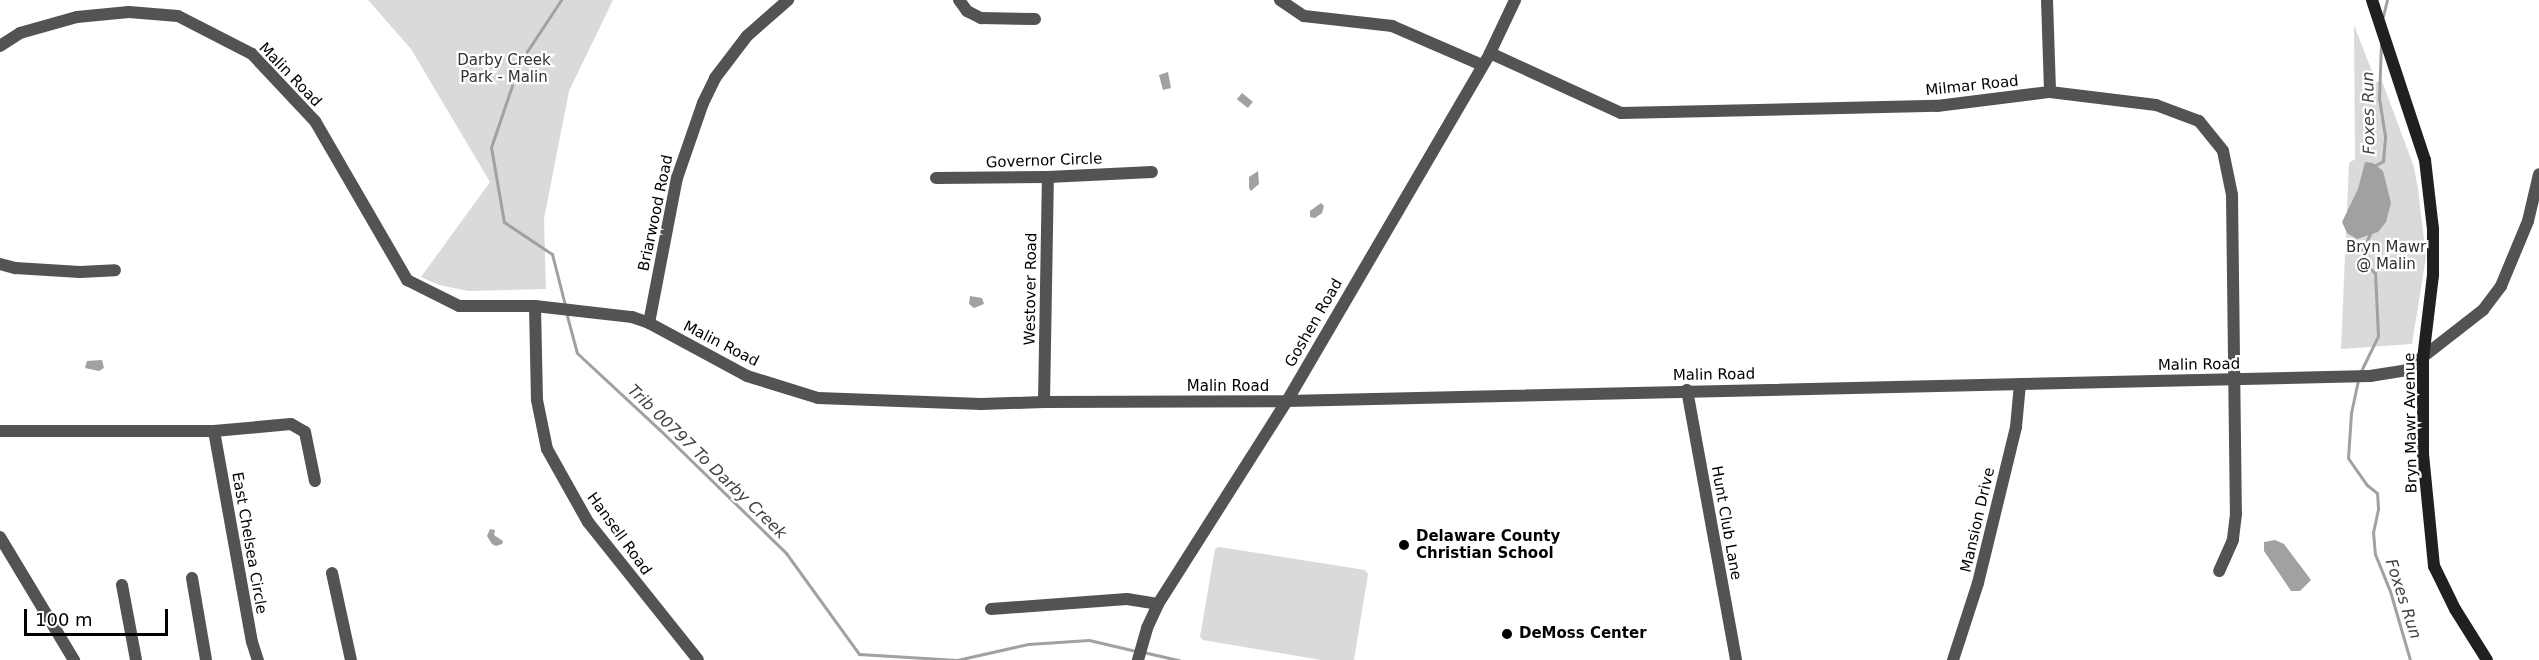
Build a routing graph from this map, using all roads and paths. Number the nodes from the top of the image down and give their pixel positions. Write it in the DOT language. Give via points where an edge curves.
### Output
graph roads {
  1 [pos="788,0"];
  2 [pos="959,0"];
  3 [pos="1280,0"];
  4 [pos="1515,0"];
  5 [pos="2047,0"];
  6 [pos="2372,0"];
  7 [pos="1035,19"];
  8 [pos="0,46"];
  9 [pos="1490,52"];
  10 [pos="1482,65"];
  11 [pos="2050,92"];
  12 [pos="1152,172"];
  13 [pos="2539,174"];
  14 [pos="1048,177"];
  15 [pos="936,178"];
  16 [pos="0,264"];
  17 [pos="115,270"];
  18 [pos="535,306"];
  19 [pos="649,323"];
  20 [pos="2423,359"];
  21 [pos="2235,380"];
  22 [pos="2020,384"];
  23 [pos="1687,390"];
  24 [pos="1287,401"];
  25 [pos="1044,402"];
  26 [pos="0,430"];
  27 [pos="214,431"];
  28 [pos="315,481"];
  29 [pos="0,537"];
  30 [pos="2220,570"];
  31 [pos="332,573"];
  32 [pos="192,578"];
  33 [pos="122,585"];
  34 [pos="1158,604"];
  35 [pos="992,609"];
  36 [pos="1139,655"];
  37 [pos="75,660"];
  38 [pos="136,660"];
  39 [pos="206,660"];
  40 [pos="258,660"];
  41 [pos="351,660"];
  42 [pos="698,660"];
  43 [pos="1736,660"];
  44 [pos="1953,660"];
  45 [pos="2487,660"];
  1 -- 19 [label="street, Briarwood Road" via="747,36 715,78 704,103 677,178"];
  2 -- 7 [label="street" via="967,11 981,18"];
  3 -- 10 [label="street" via="1304,16 1392,26"];
  4 -- 9 [label="street, Goshen Road"];
  5 -- 11 [label="street"];
  6 -- 20 [label="main road, Bryn Mawr Avenue" via="2425,160 2433,229 2433,275"];
  8 -- 18 [label="street, Malin Road" via="20,33 77,16 129,12 178,16 252,54 315,121 407,280 459,306"];
  9 -- 10 [label="street, Goshen Road"];
  9 -- 11 [label="street, Milmar Road" via="1621,113 1937,106"];
  10 -- 24 [label="street, Goshen Road"];
  11 -- 21 [label="street, Milmar Road" via="2156,105 2193,118 2223,151 2232,195"];
  12 -- 14 [label="street, Governor Circle"];
  13 -- 20 [label="street, Malin Road" via="2528,221 2501,286 2478,315"];
  14 -- 15 [label="street, Governor Circle"];
  14 -- 25 [label="street, Westover Road"];
  16 -- 17 [label="street" via="80,272"];
  18 -- 19 [label="street, Malin Road" via="611,314"];
  18 -- 42 [label="street, Hansell Road" via="537,400 547,448 588,522"];
  19 -- 25 [label="street, Malin Road" via="747,376 818,398 981,404"];
  20 -- 21 [label="street, Malin Road" via="2406,370 2359,376"];
  20 -- 45 [label="main road, Bryn Mawr Avenue" via="2423,454 2434,566"];
  21 -- 22 [label="street, Malin Road"];
  21 -- 30 [label="street, Milmar Road" via="2236,514 2233,540"];
  22 -- 23 [label="street, Malin Road"];
  22 -- 44 [label="street, Mansion Drive" via="2016,428 1978,583"];
  23 -- 24 [label="street, Malin Road"];
  23 -- 43 [label="street, Hunt Club Lane"];
  24 -- 25 [label="street, Malin Road"];
  24 -- 34 [label="street, Goshen Road"];
  26 -- 27 [label="street"];
  27 -- 28 [label="street" via="283,423 301,428"];
  27 -- 40 [label="street, East Chelsea Circle"];
  29 -- 37 [label="street"];
  31 -- 41 [label="street"];
  32 -- 39 [label="street"];
  33 -- 38 [label="street"];
  34 -- 35 [label="street" via="1127,599"];
  34 -- 36 [label="street, Goshen Road"];
}
